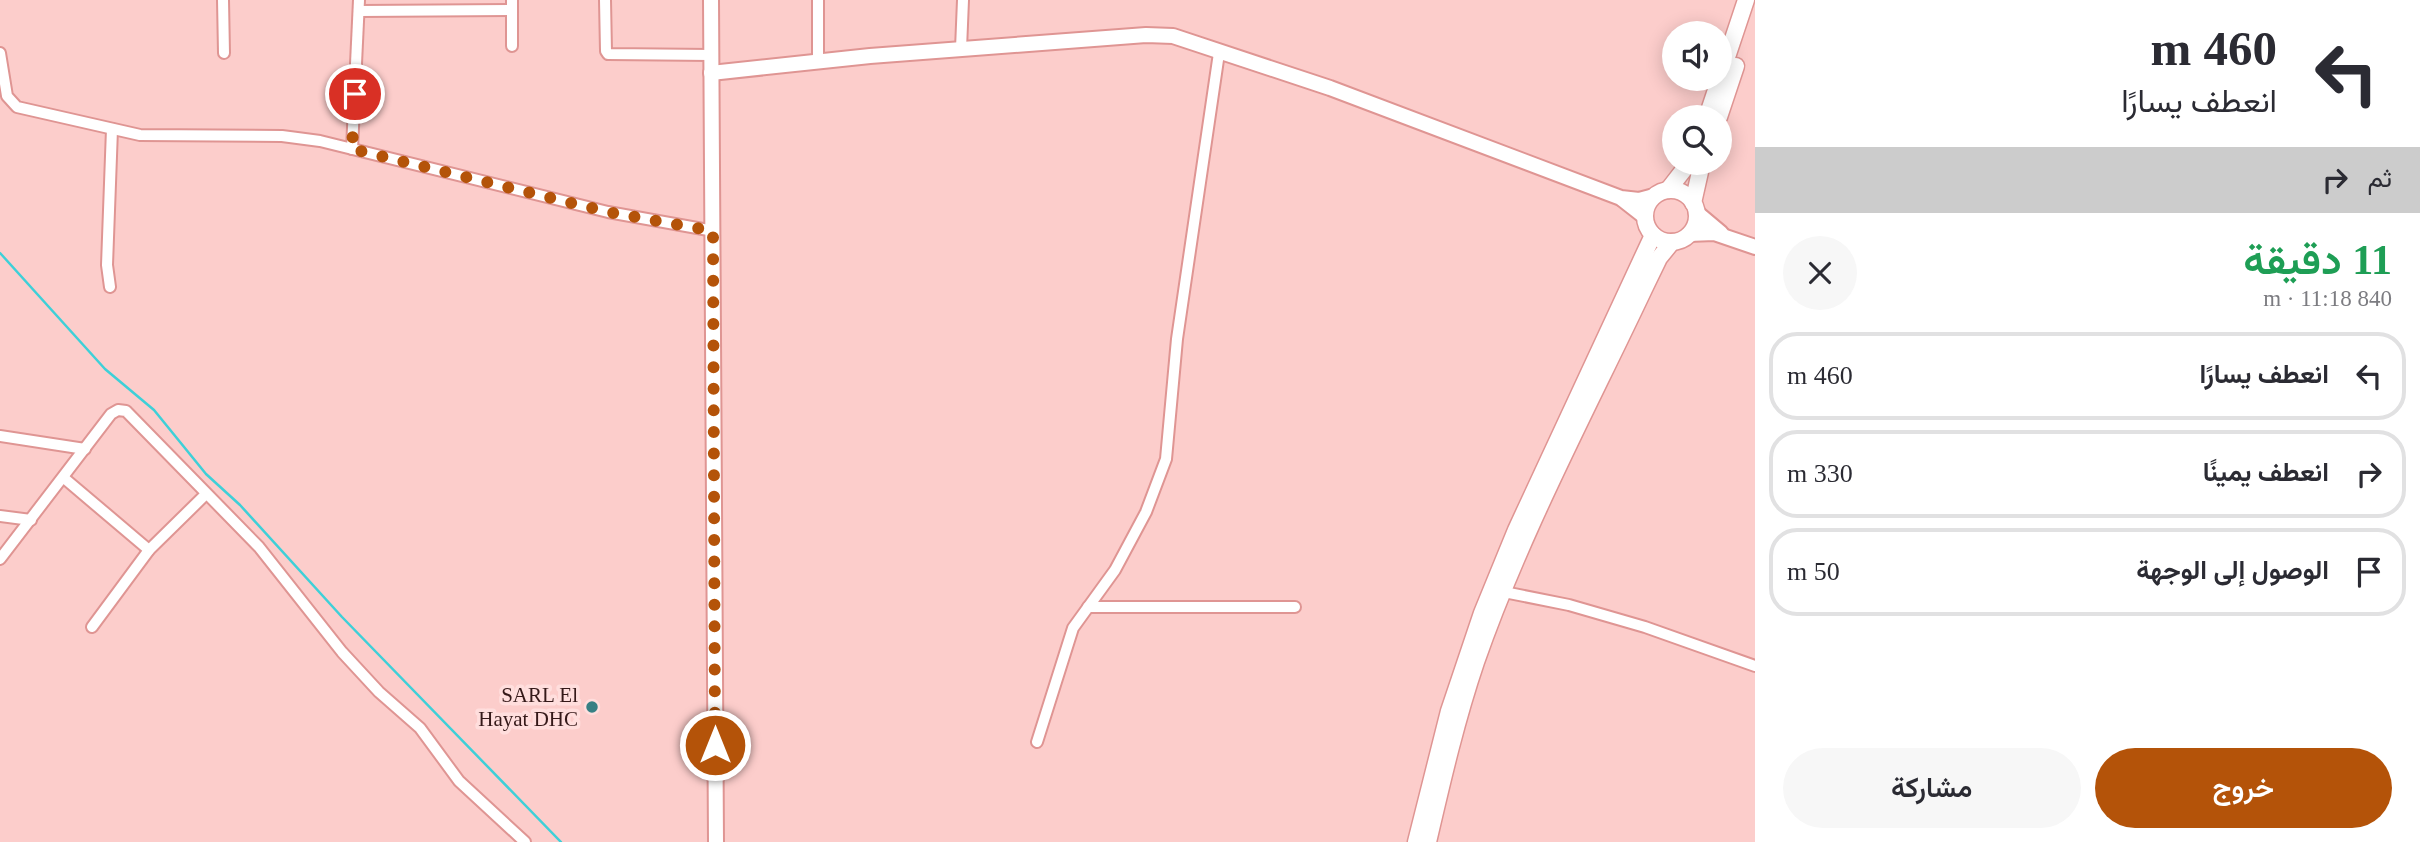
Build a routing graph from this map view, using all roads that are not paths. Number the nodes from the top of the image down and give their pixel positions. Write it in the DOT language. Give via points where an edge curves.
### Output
graph roads {
  1 [pos="223,0"];
  2 [pos="605,0"];
  3 [pos="711,0"];
  4 [pos="818,0"];
  5 [pos="963,0"];
  6 [pos="1745,0"];
  7 [pos="512,5"];
  8 [pos="359,6"];
  9 [pos="1755,6"];
  10 [pos="512,47"];
  11 [pos="961,49"];
  12 [pos="0,53"];
  13 [pos="223,53"];
  14 [pos="1219,53"];
  15 [pos="711,55"];
  16 [pos="818,62"];
  17 [pos="711,73"];
  18 [pos="1711,105"];
  19 [pos="1723,105"];
  20 [pos="112,129"];
  21 [pos="352,149"];
  22 [pos="1678,175"];
  23 [pos="1700,175"];
  24 [pos="1661,193"];
  25 [pos="1621,198"];
  26 [pos="1694,207"];
  27 [pos="1645,217"];
  28 [pos="713,231"];
  29 [pos="1689,234"];
  30 [pos="1653,235"];
  31 [pos="1728,237"];
  32 [pos="1672,242"];
  33 [pos="1755,247"];
  34 [pos="110,287"];
  35 [pos="0,436"];
  36 [pos="85,449"];
  37 [pos="64,478"];
  38 [pos="206,494"];
  39 [pos="0,516"];
  40 [pos="31,520"];
  41 [pos="4,549"];
  42 [pos="149,550"];
  43 [pos="0,559"];
  44 [pos="1504,592"];
  45 [pos="1088,607"];
  46 [pos="1295,607"];
  47 [pos="92,627"];
  48 [pos="1755,666"];
  49 [pos="1037,742"];
  50 [pos="525,842"];
  51 [pos="716,842"];
  52 [pos="1416,842"];
  53 [pos="1428,842"];
  1 -- 13 [label="street"];
  2 -- 15 [label="street" via="608,54"];
  3 -- 15 [label="main road"];
  4 -- 16 [label="street"];
  5 -- 11 [label="street"];
  6 -- 18 [label="highway"];
  7 -- 8 [label="street"];
  7 -- 10 [label="street"];
  8 -- 21 [label="street"];
  9 -- 19 [label="highway"];
  11 -- 14 [label="main road" via="1146,35 1173,36"];
  11 -- 16 [label="main road"];
  12 -- 20 [label="street" via="7,96 17,107"];
  14 -- 25 [label="main road" via="1330,88"];
  14 -- 45 [label="street" via="1177,339 1166,459 1146,512 1115,570"];
  15 -- 17 [label="main road"];
  16 -- 17 [label="main road"];
  17 -- 28 [label="main road"];
  20 -- 21 [label="street" via="140,135 282,136"];
  20 -- 34 [label="street"];
  21 -- 28 [label="street" via="608,212"];
  22 -- 24 [label="highway"];
  23 -- 26 [label="highway"];
  24 -- 25 [label="main road" via="1639,200"];
  24 -- 26 [label="highway" via="1682,193"];
  24 -- 27 [label="highway" via="1648,203"];
  25 -- 27 [label="main road"];
  26 -- 29 [label="highway" via="1696,222"];
  26 -- 31 [label="main road"];
  27 -- 30 [label="highway"];
  28 -- 51 [label="main road"];
  29 -- 31 [label="main road"];
  29 -- 32 [label="highway"];
  30 -- 32 [label="highway"];
  30 -- 52 [label="highway" via="1482,613 1449,711"];
  31 -- 33 [label="main road"];
  32 -- 44 [label="highway" via="1644,289"];
  35 -- 36 [label="street"];
  36 -- 37 [label="street"];
  36 -- 38 [label="street" via="111,414 123,410"];
  37 -- 40 [label="street"];
  37 -- 42 [label="street"];
  38 -- 42 [label="street"];
  38 -- 50 [label="street" via="259,547 360,672 420,728 459,781"];
  39 -- 40 [label="street"];
  40 -- 41 [label="street"];
  41 -- 43 [label="street"];
  42 -- 47 [label="street"];
  44 -- 48 [label="street" via="1619,620"];
  44 -- 53 [label="highway" via="1460,716"];
  45 -- 46 [label="street"];
  45 -- 49 [label="street" via="1073,628"];
}
